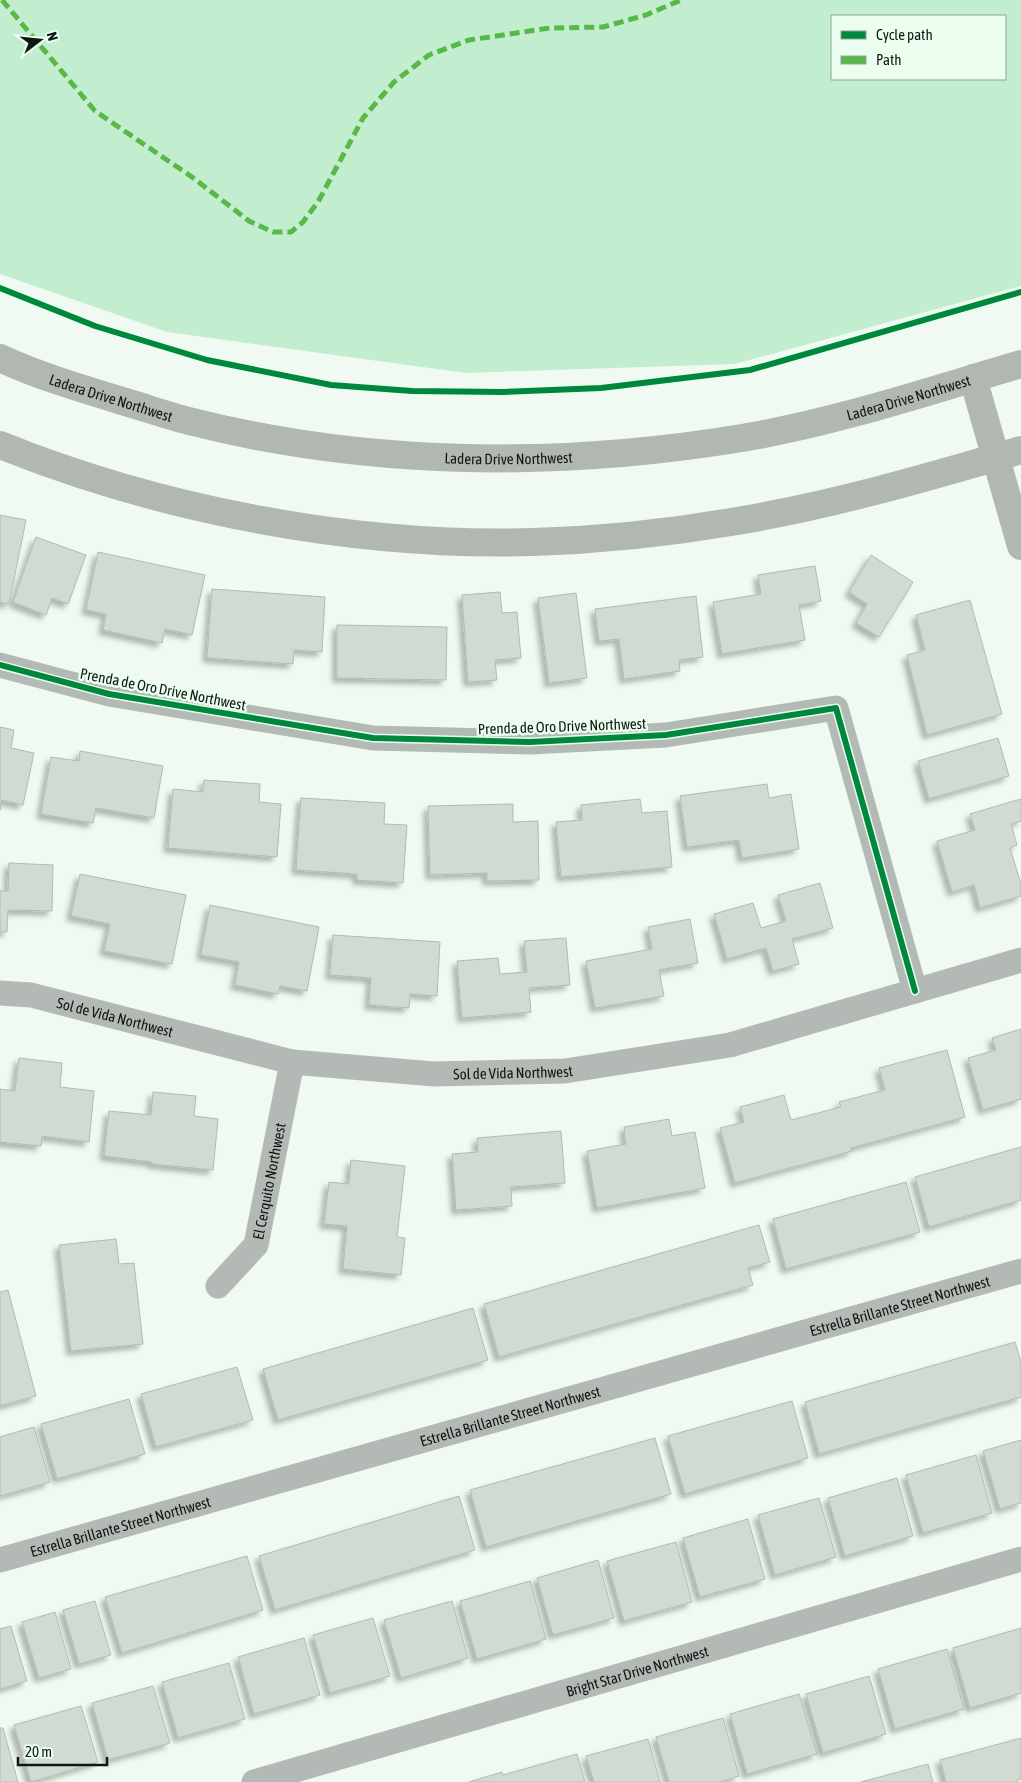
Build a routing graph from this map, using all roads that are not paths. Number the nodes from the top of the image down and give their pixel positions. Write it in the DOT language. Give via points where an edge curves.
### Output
graph roads {
  1 [pos="0,358"];
  2 [pos="1021,364"];
  3 [pos="974,378"];
  4 [pos="0,445"];
  5 [pos="1009,454"];
  6 [pos="1021,546"];
  7 [pos="0,665"];
  8 [pos="1021,960"];
  9 [pos="915,991"];
  10 [pos="0,993"];
  11 [pos="292,1062"];
  12 [pos="1021,1271"];
  13 [pos="218,1286"];
  14 [pos="1021,1559"];
  15 [pos="0,1560"];
  16 [pos="254,1782"];
  1 -- 3 [label="street, Ladera Drive Northwest" via="97,394 189,421 263,437 356,451 444,458 548,458 743,438 839,417"];
  2 -- 3 [label="street, Ladera Drive Northwest"];
  3 -- 5 [label="street"];
  4 -- 5 [label="street" via="86,476 180,503 264,521 431,540 533,542 635,535 731,522 827,503"];
  5 -- 6 [label="street"];
  7 -- 9 [label="street, Prenda de Oro Drive Northwest" via="109,694 373,738 530,742 666,735 836,708"];
  8 -- 9 [label="street, Sol de Vida Northwest"];
  9 -- 11 [label="street, Sol de Vida Northwest" via="730,1045 565,1071 434,1074"];
  10 -- 11 [label="street, Sol de Vida Northwest" via="31,995"];
  11 -- 13 [label="street, El Cerquito Northwest" via="256,1245"];
  12 -- 15 [label="street, Estrella Brillante Street Northwest"];
  14 -- 16 [label="street, Bright Star Drive Northwest"];
}
